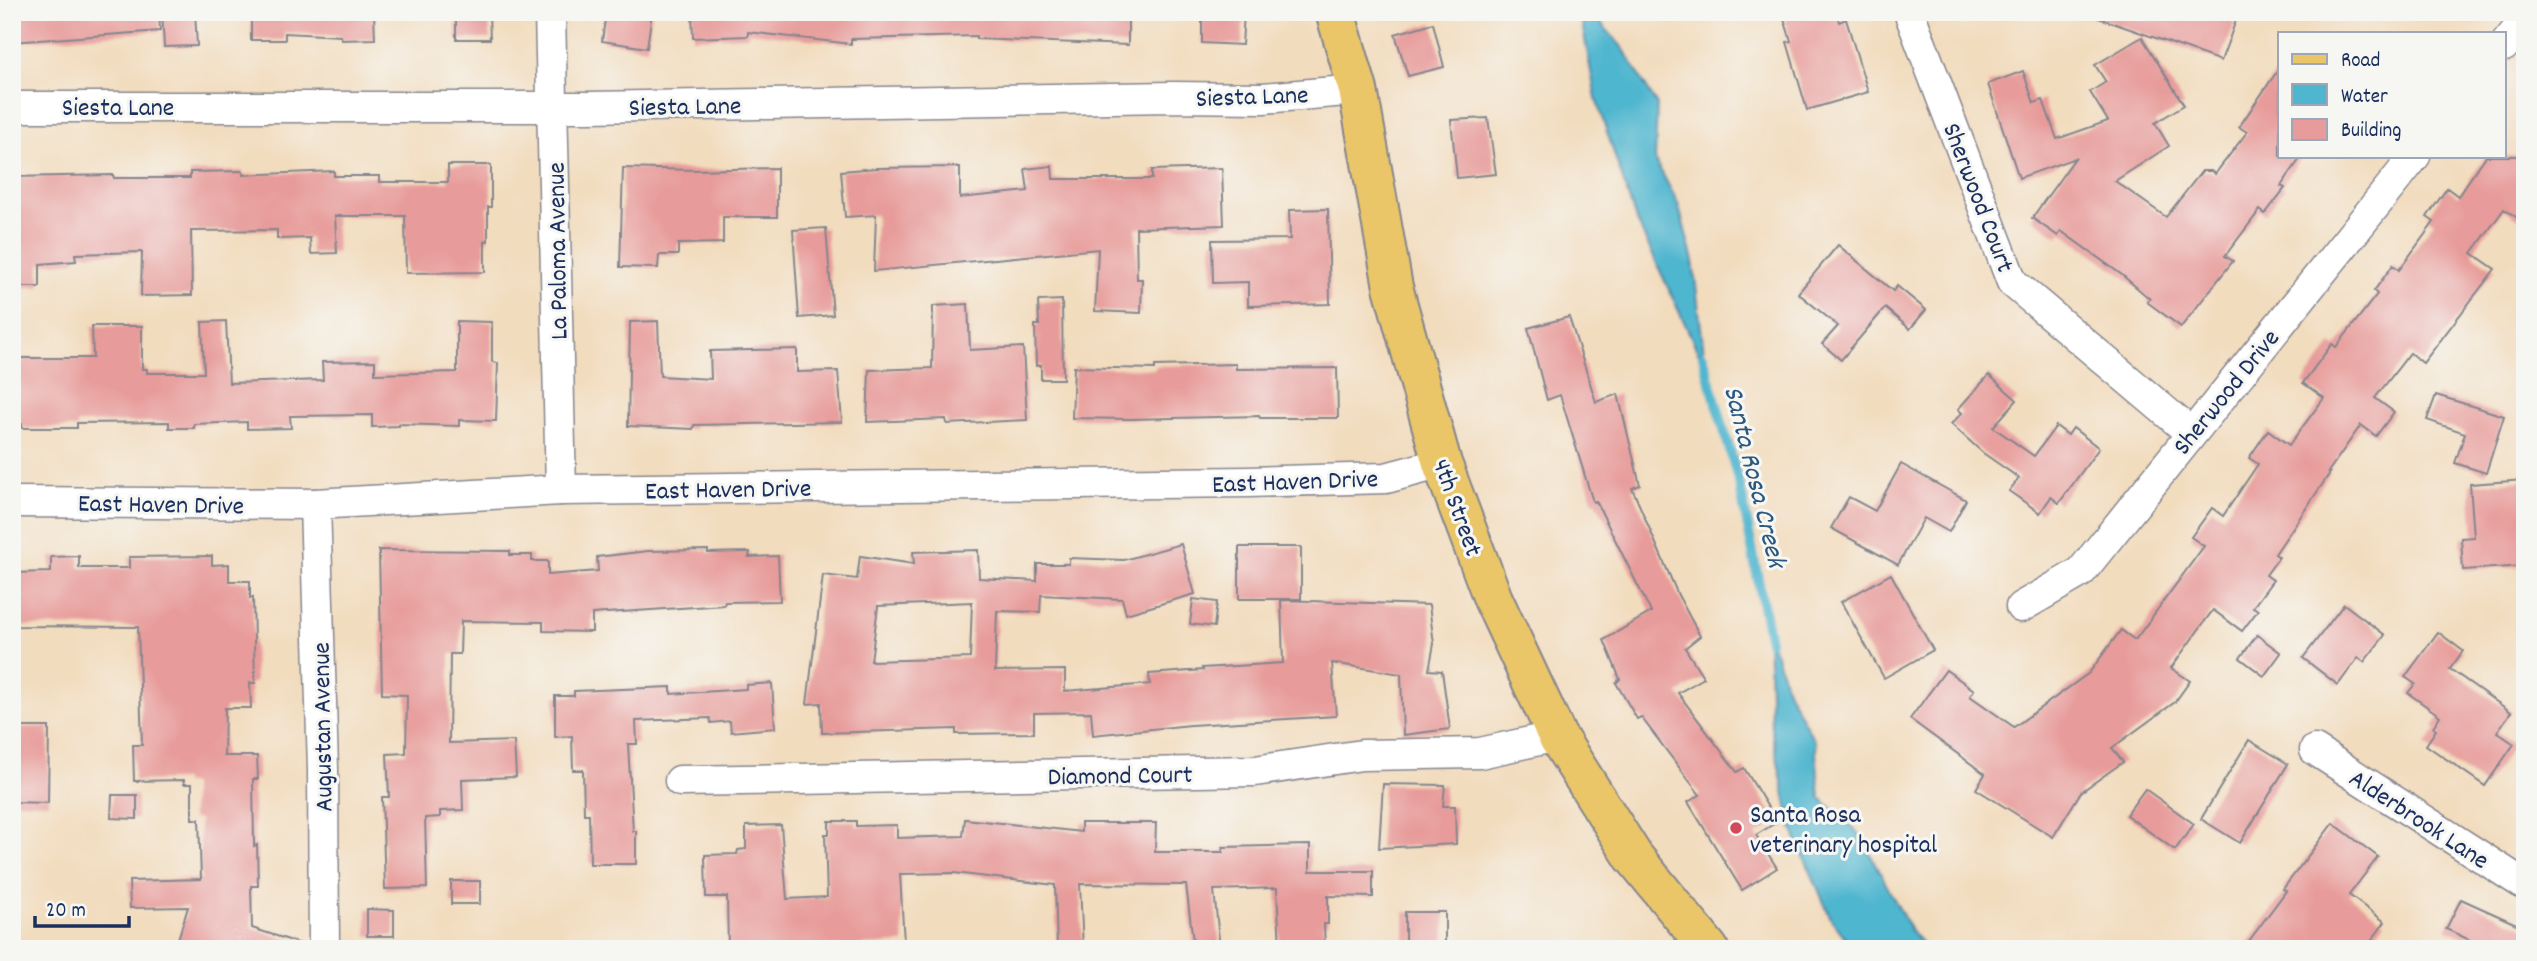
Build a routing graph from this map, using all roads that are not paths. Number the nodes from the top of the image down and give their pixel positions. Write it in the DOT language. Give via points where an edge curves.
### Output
graph roads {
  1 [pos="550,12"];
  2 [pos="1335,12"];
  3 [pos="1915,13"];
  4 [pos="2525,20"];
  5 [pos="2506,44"];
  6 [pos="1358,90"];
  7 [pos="12,107"];
  8 [pos="553,107"];
  9 [pos="2413,158"];
  10 [pos="2191,433"];
  11 [pos="1442,463"];
  12 [pos="561,490"];
  13 [pos="12,502"];
  14 [pos="315,504"];
  15 [pos="2021,607"];
  16 [pos="1557,736"];
  17 [pos="2315,750"];
  18 [pos="680,781"];
  19 [pos="2525,885"];
  20 [pos="324,949"];
  21 [pos="1709,949"];
  1 -- 8 [label="street, La Paloma Avenue"];
  2 -- 6 [label="main road, 4th Street"];
  3 -- 10 [label="street, Sherwood Court" via="2012,282"];
  4 -- 5 [label="street"];
  6 -- 8 [label="street, Siesta Lane" via="1263,98"];
  6 -- 11 [label="main road, 4th Street" via="1394,287"];
  7 -- 8 [label="street, Siesta Lane"];
  8 -- 12 [label="street, La Paloma Avenue"];
  9 -- 10 [label="street, Sherwood Drive"];
  10 -- 15 [label="street, Sherwood Drive" via="2081,572"];
  11 -- 12 [label="street, East Haven Drive" via="1386,478"];
  11 -- 16 [label="main road, 4th Street" via="1493,599"];
  12 -- 14 [label="street, East Haven Drive"];
  13 -- 14 [label="street, East Haven Drive"];
  14 -- 20 [label="street, Augustan Avenue"];
  16 -- 18 [label="street, Diamond Court" via="1480,753 1362,755 1255,771"];
  16 -- 21 [label="main road, 4th Street" via="1633,856"];
  17 -- 19 [label="street, Alderbrook Lane"];
}
